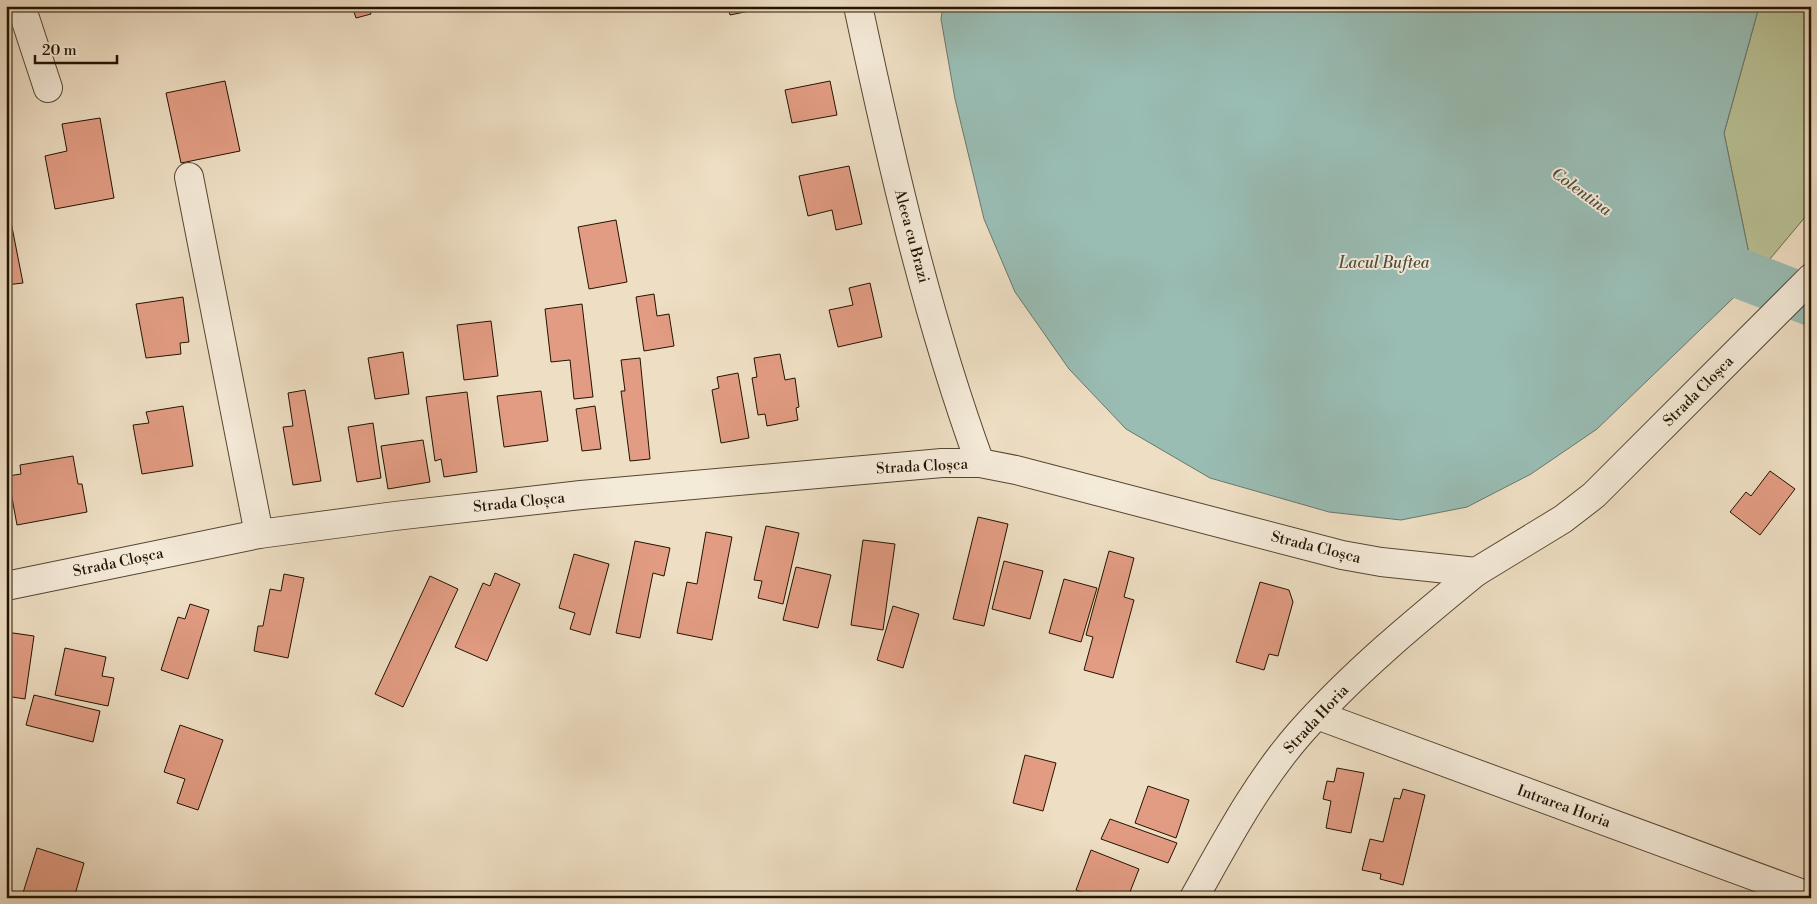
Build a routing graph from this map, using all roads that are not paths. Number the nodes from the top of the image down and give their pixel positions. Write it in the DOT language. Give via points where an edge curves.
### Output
graph roads {
  1 [pos="21,6"];
  2 [pos="858,6"];
  3 [pos="48,88"];
  4 [pos="188,177"];
  5 [pos="1811,278"];
  6 [pos="980,463"];
  7 [pos="259,534"];
  8 [pos="1476,572"];
  9 [pos="6,586"];
  10 [pos="1317,715"];
  11 [pos="1811,896"];
  12 [pos="1194,898"];
  1 -- 3 [label="street"];
  2 -- 6 [label="street, Aleea cu Brazi" via="885,134 940,341"];
  4 -- 7 [label="street"];
  5 -- 8 [label="street, Strada Cloșca" via="1594,495 1563,519"];
  6 -- 7 [label="street, Strada Cloșca" via="902,466 581,495"];
  6 -- 8 [label="street, Strada Cloșca" via="1342,555"];
  7 -- 9 [label="street, Strada Cloșca"];
  8 -- 10 [label="street, Strada Horia" via="1409,627"];
  10 -- 11 [label="street, Intrarea Horia"];
  10 -- 12 [label="street, Strada Horia" via="1274,766 1239,817"];
}
